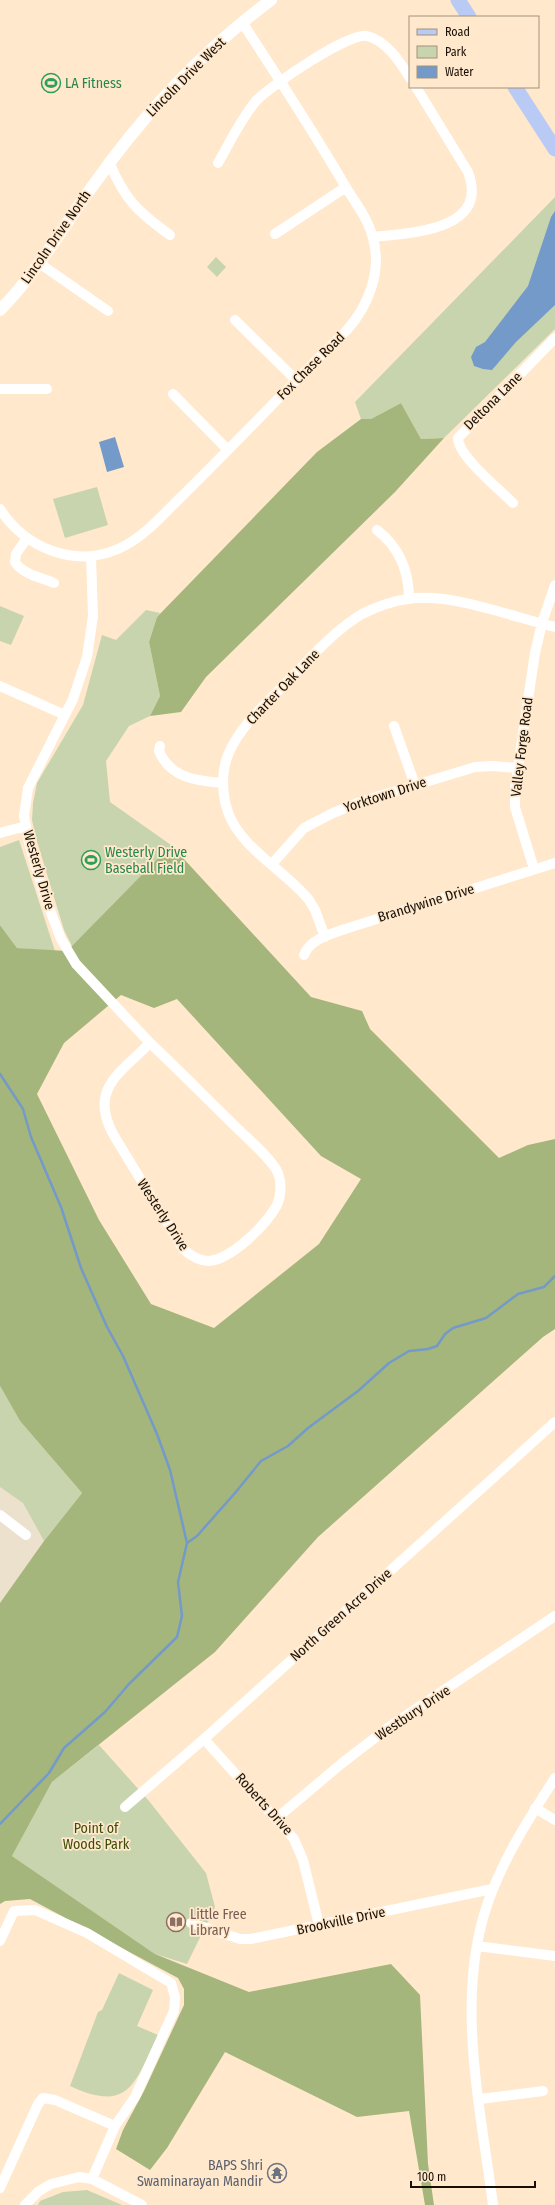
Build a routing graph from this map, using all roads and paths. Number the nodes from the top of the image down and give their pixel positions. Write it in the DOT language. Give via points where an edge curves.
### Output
graph roads {
  1 [pos="271,0"];
  2 [pos="458,0"];
  3 [pos="468,16"];
  4 [pos="242,22"];
  5 [pos="409,77"];
  6 [pos="280,82"];
  7 [pos="417,88"];
  8 [pos="516,88"];
  9 [pos="555,149"];
  10 [pos="109,162"];
  11 [pos="218,163"];
  12 [pos="346,188"];
  13 [pos="275,234"];
  14 [pos="170,235"];
  15 [pos="373,237"];
  16 [pos="39,263"];
  17 [pos="0,310"];
  18 [pos="108,311"];
  19 [pos="235,320"];
  20 [pos="555,338"];
  21 [pos="296,380"];
  22 [pos="0,388"];
  23 [pos="47,389"];
  24 [pos="173,394"];
  25 [pos="228,450"];
  26 [pos="513,502"];
  27 [pos="0,508"];
  28 [pos="377,530"];
  29 [pos="26,538"];
  30 [pos="91,556"];
  31 [pos="54,583"];
  32 [pos="555,585"];
  33 [pos="409,599"];
  34 [pos="542,624"];
  35 [pos="555,627"];
  36 [pos="0,686"];
  37 [pos="65,715"];
  38 [pos="394,726"];
  39 [pos="160,746"];
  40 [pos="517,768"];
  41 [pos="223,783"];
  42 [pos="415,785"];
  43 [pos="26,826"];
  44 [pos="0,833"];
  45 [pos="555,863"];
  46 [pos="272,864"];
  47 [pos="534,869"];
  48 [pos="325,936"];
  49 [pos="304,955"];
  50 [pos="150,1043"];
  51 [pos="555,1422"];
  52 [pos="0,1515"];
  53 [pos="26,1535"];
  54 [pos="555,1616"];
  55 [pos="204,1739"];
  56 [pos="555,1778"];
  57 [pos="125,1807"];
  58 [pos="535,1808"];
  59 [pos="276,1818"];
  60 [pos="555,1820"];
  61 [pos="492,1889"];
  62 [pos="191,1923"];
  63 [pos="320,1925"];
  64 [pos="0,1941"];
  65 [pos="477,1946"];
  66 [pos="555,1956"];
  67 [pos="543,2091"];
  68 [pos="480,2099"];
  69 [pos="115,2126"];
  70 [pos="92,2179"];
  71 [pos="0,2188"];
  72 [pos="26,2205"];
  73 [pos="142,2205"];
  74 [pos="493,2205"];
  1 -- 4 [label="street, Lincoln Drive West"];
  2 -- 3 [label="main road"];
  4 -- 6 [label="street, Fox Chase Road"];
  4 -- 10 [label="street, Lincoln Drive West" via="178,82 146,116"];
  5 -- 6 [label="street" via="383,44 368,36 360,36 340,44"];
  6 -- 11 [label="street" via="264,93 252,107"];
  6 -- 12 [label="street, Fox Chase Road"];
  7 -- 15 [label="street" via="468,172 471,198 464,212 450,222 423,230"];
  8 -- 9 [label="main road"];
  10 -- 14 [label="street" via="118,184 132,204"];
  10 -- 16 [label="street, Lincoln Drive North"];
  12 -- 13 [label="street"];
  12 -- 15 [label="street, Fox Chase Road" via="369,225"];
  15 -- 21 [label="street, Fox Chase Road" via="375,272 373,285 363,309 347,330"];
  16 -- 17 [label="street, Lincoln Drive North"];
  16 -- 18 [label="street"];
  19 -- 21 [label="street"];
  20 -- 26 [label="street, Deltona Lane" via="458,438 458,444 465,455"];
  21 -- 25 [label="street, Fox Chase Road"];
  22 -- 23 [label="street"];
  24 -- 25 [label="street"];
  25 -- 30 [label="street, Fox Chase Road" via="141,534 120,548"];
  27 -- 29 [label="street, Fox Chase Road"];
  28 -- 33 [label="street" via="386,537 405,566"];
  29 -- 30 [label="street, Fox Chase Road" via="60,553"];
  29 -- 31 [label="street" via="16,554 15,562 28,572"];
  30 -- 37 [label="street, Westerly Drive" via="94,604 92,629 83,671"];
  32 -- 34 [label="street, Valley Forge Road"];
  33 -- 34 [label="street, Charter Oak Lane" via="451,600"];
  33 -- 41 [label="street, Charter Oak Lane" via="382,606 362,615 342,628 298,669 257,713 238,738 228,755"];
  34 -- 35 [label="street, Charter Oak Lane"];
  34 -- 40 [label="street, Valley Forge Road" via="530,680"];
  36 -- 37 [label="street"];
  37 -- 43 [label="street, Westerly Drive" via="28,788 25,802"];
  38 -- 42 [label="street"];
  39 -- 41 [label="street" via="158,751 164,762 180,775 193,780"];
  40 -- 42 [label="street, Yorktown Drive" via="475,767"];
  40 -- 47 [label="street, Valley Forge Road" via="515,807"];
  41 -- 46 [label="street, Charter Oak Lane" via="228,812 239,831"];
  42 -- 46 [label="street, Yorktown Drive" via="352,804 304,828"];
  43 -- 44 [label="street"];
  43 -- 50 [label="street, Westerly Drive" via="45,897 68,951 86,975"];
  45 -- 47 [label="street, Brandywine Drive"];
  46 -- 48 [label="street, Charter Oak Lane" via="309,900"];
  47 -- 48 [label="street, Brandywine Drive"];
  48 -- 49 [label="street, Brandywine Drive" via="311,945"];
  50 -- 50 [label="street, Westerly Drive" via="108,1088 103,1101 104,1114 113,1134 183,1249 191,1256 203,1260 221,1258 233,1252 246,1240 276,1206 281,1190 278,1173 215,1105"];
  51 -- 55 [label="street, North Green Acre Drive"];
  52 -- 53 [label="street"];
  54 -- 59 [label="street, Westbury Drive" via="389,1728"];
  55 -- 57 [label="street, North Green Acre Drive"];
  55 -- 59 [label="street, Roberts Drive"];
  56 -- 58 [label="street"];
  58 -- 60 [label="street"];
  58 -- 61 [label="street" via="512,1845"];
  59 -- 63 [label="street, Roberts Drive" via="294,1839 303,1860"];
  61 -- 63 [label="street, Brookville Drive"];
  61 -- 65 [label="street"];
  62 -- 63 [label="street, Brookville Drive" via="240,1939"];
  64 -- 69 [label="street" via="14,1911 34,1910 87,1933 172,1983 174,2011 135,2097"];
  65 -- 66 [label="street"];
  65 -- 68 [label="street" via="472,2040"];
  67 -- 68 [label="street"];
  68 -- 74 [label="street"];
  69 -- 70 [label="street"];
  69 -- 71 [label="street" via="56,2100 43,2098"];
  70 -- 72 [label="street" via="80,2176 51,2184 39,2191"];
  70 -- 73 [label="street"];
}
